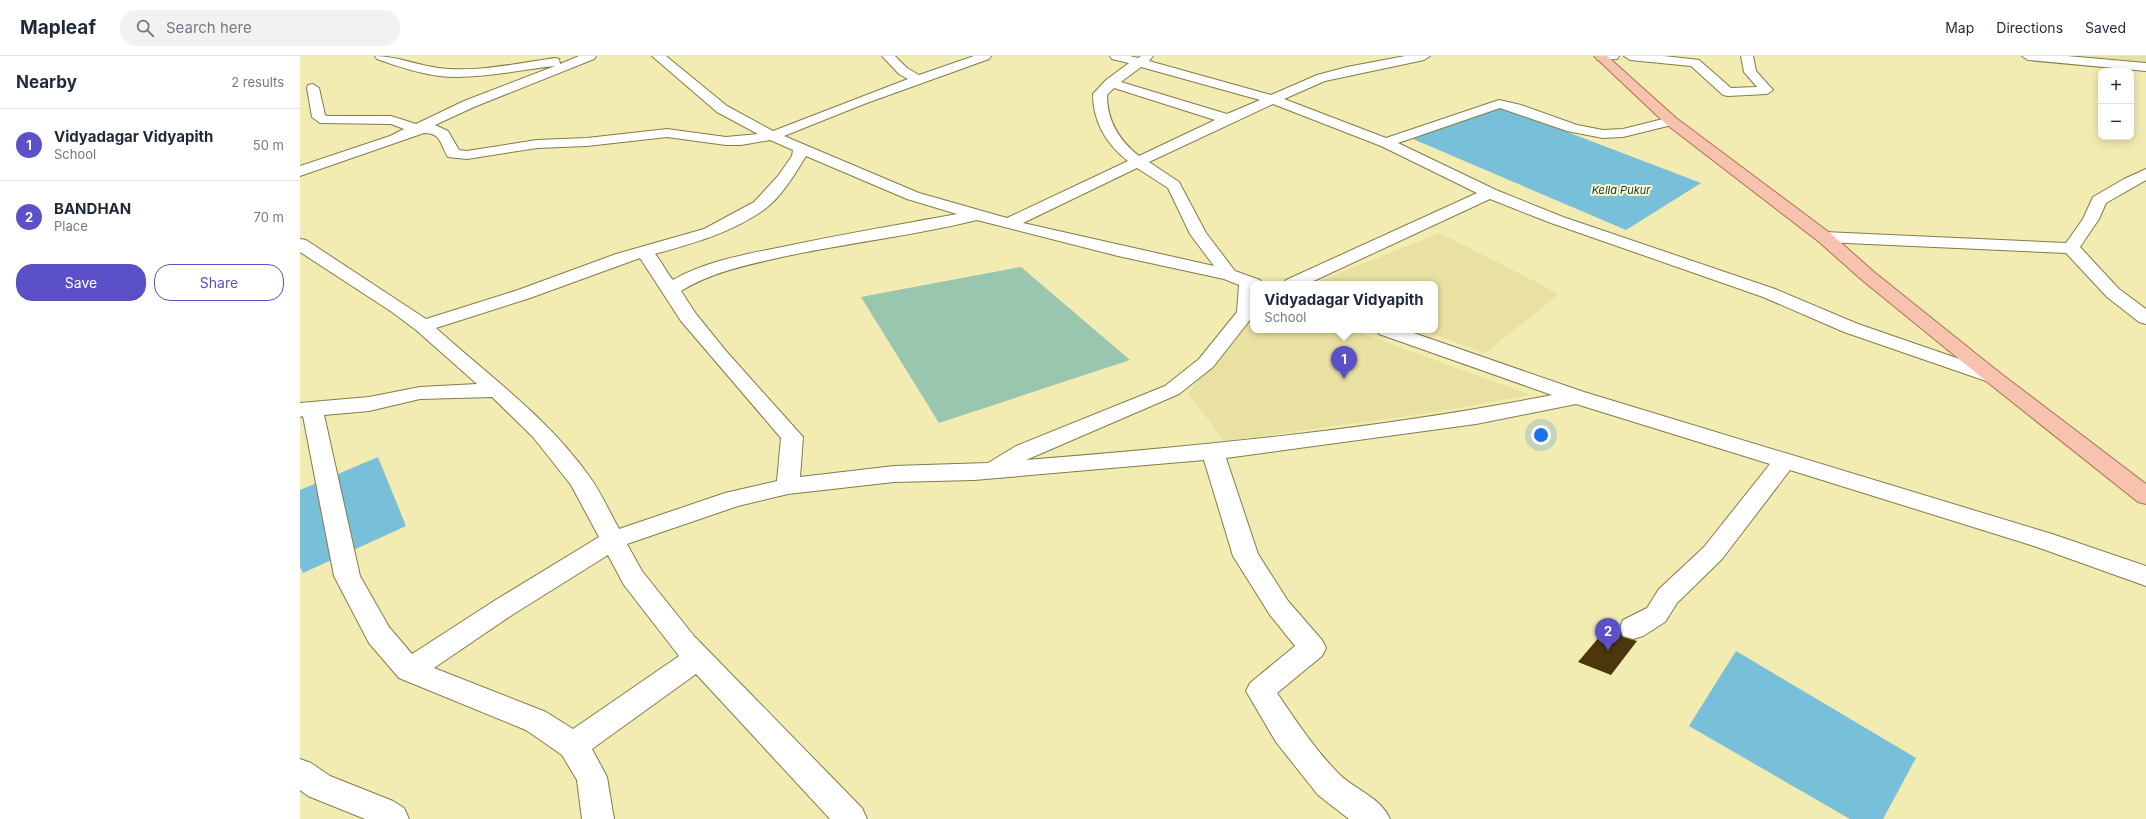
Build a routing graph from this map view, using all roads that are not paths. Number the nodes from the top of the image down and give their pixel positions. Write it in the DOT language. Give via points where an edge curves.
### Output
graph roads {
  1 [pos="381,56"];
  2 [pos="658,56"];
  3 [pos="888,56"];
  4 [pos="985,56"];
  5 [pos="1116,56"];
  6 [pos="1424,56"];
  7 [pos="1605,56"];
  8 [pos="1630,56"];
  9 [pos="1747,56"];
  10 [pos="2028,56"];
  11 [pos="2113,56"];
  12 [pos="586,57"];
  13 [pos="1144,59"];
  14 [pos="2146,59"];
  15 [pos="2146,68"];
  16 [pos="918,80"];
  17 [pos="1111,83"];
  18 [pos="313,88"];
  19 [pos="1271,99"];
  20 [pos="1228,119"];
  21 [pos="1671,121"];
  22 [pos="417,129"];
  23 [pos="772,136"];
  24 [pos="1386,144"];
  25 [pos="801,148"];
  26 [pos="1138,162"];
  27 [pos="300,171"];
  28 [pos="2146,174"];
  29 [pos="1490,193"];
  30 [pos="979,216"];
  31 [pos="1008,224"];
  32 [pos="1824,237"];
  33 [pos="300,244"];
  34 [pos="2071,248"];
  35 [pos="645,253"];
  36 [pos="1229,275"];
  37 [pos="1299,281"];
  38 [pos="1250,283"];
  39 [pos="671,289"];
  40 [pos="1250,289"];
  41 [pos="2146,318"];
  42 [pos="423,326"];
  43 [pos="1395,333"];
  44 [pos="1993,377"];
  45 [pos="496,390"];
  46 [pos="1577,397"];
  47 [pos="306,410"];
  48 [pos="1213,452"];
  49 [pos="1785,461"];
  50 [pos="992,470"];
  51 [pos="788,486"];
  52 [pos="2146,496"];
  53 [pos="613,540"];
  54 [pos="2146,576"];
  55 [pos="1633,628"];
  56 [pos="698,658"];
  57 [pos="409,670"];
  58 [pos="574,746"];
  59 [pos="300,773"];
  60 [pos="393,819"];
  61 [pos="598,819"];
  62 [pos="851,819"];
  63 [pos="1374,819"];
  1 -- 12 [label="street" via="399,63 448,73"];
  2 -- 23 [label="street" via="705,93 722,110"];
  3 -- 16 [label="street" via="903,71"];
  4 -- 16 [label="street"];
  5 -- 13 [label="street"];
  6 -- 19 [label="street" via="1321,78"];
  7 -- 21 [label="main road"];
  8 -- 9 [label="street" via="1695,63 1728,92 1767,90 1750,72"];
  10 -- 15 [label="street"];
  11 -- 14 [label="street"];
  12 -- 22 [label="street" via="469,104"];
  13 -- 17 [label="street"];
  13 -- 19 [label="street"];
  16 -- 23 [label="street"];
  17 -- 20 [label="street"];
  17 -- 26 [label="street" via="1100,94 1099,108 1104,123 1126,154"];
  18 -- 22 [label="street" via="319,117 325,120 399,121"];
  19 -- 20 [label="street"];
  19 -- 24 [label="street"];
  20 -- 26 [label="street"];
  21 -- 24 [label="street" via="1622,134 1586,132 1512,106 1499,104"];
  21 -- 32 [label="main road"];
  22 -- 23 [label="street" via="440,132 452,147 453,154 460,155 537,144 587,142 667,133 726,141"];
  22 -- 27 [label="street" via="361,152"];
  23 -- 25 [label="street"];
  24 -- 29 [label="street"];
  25 -- 30 [label="street" via="913,196"];
  25 -- 35 [label="street" via="799,156 784,179 760,205 710,233"];
  26 -- 31 [label="street"];
  26 -- 36 [label="street" via="1174,185 1198,234"];
  28 -- 34 [label="street" via="2099,200"];
  29 -- 37 [label="street"];
  29 -- 44 [label="street" via="1626,245 1769,293 1851,328"];
  30 -- 31 [label="street"];
  30 -- 39 [label="street" via="826,242 751,258 708,269"];
  31 -- 36 [label="street"];
  32 -- 34 [label="street"];
  32 -- 44 [label="main road"];
  33 -- 42 [label="street"];
  34 -- 41 [label="street" via="2113,293"];
  35 -- 39 [label="street" via="657,268 663,282"];
  35 -- 42 [label="street" via="622,258 524,294"];
  36 -- 38 [label="street"];
  39 -- 51 [label="street" via="688,317 719,355 792,437"];
  40 -- 50 [label="street" via="1246,313 1206,363 1172,390 1024,451"];
  42 -- 45 [label="street"];
  43 -- 46 [label="street"];
  44 -- 52 [label="main road"];
  45 -- 47 [label="street" via="420,393 369,404"];
  45 -- 53 [label="street" via="541,432 581,481"];
  46 -- 48 [label="street" via="1476,417"];
  46 -- 49 [label="street"];
  47 -- 57 [label="street" via="347,576 379,635"];
  48 -- 50 [label="street"];
  48 -- 63 [label="street" via="1246,556 1279,608 1312,648 1260,691 1287,733 1329,785"];
  49 -- 54 [label="street" via="2043,540"];
  49 -- 55 [label="street" via="1713,553 1668,596 1656,615"];
  50 -- 51 [label="street" via="894,474"];
  51 -- 53 [label="street" via="733,499"];
  53 -- 56 [label="street" via="634,578 684,644"];
  53 -- 57 [label="street"];
  56 -- 58 [label="street"];
  56 -- 62 [label="street"];
  57 -- 58 [label="street" via="536,721"];
  58 -- 61 [label="street" via="592,777"];
  59 -- 60 [label="street" via="319,786 382,811"];
}
